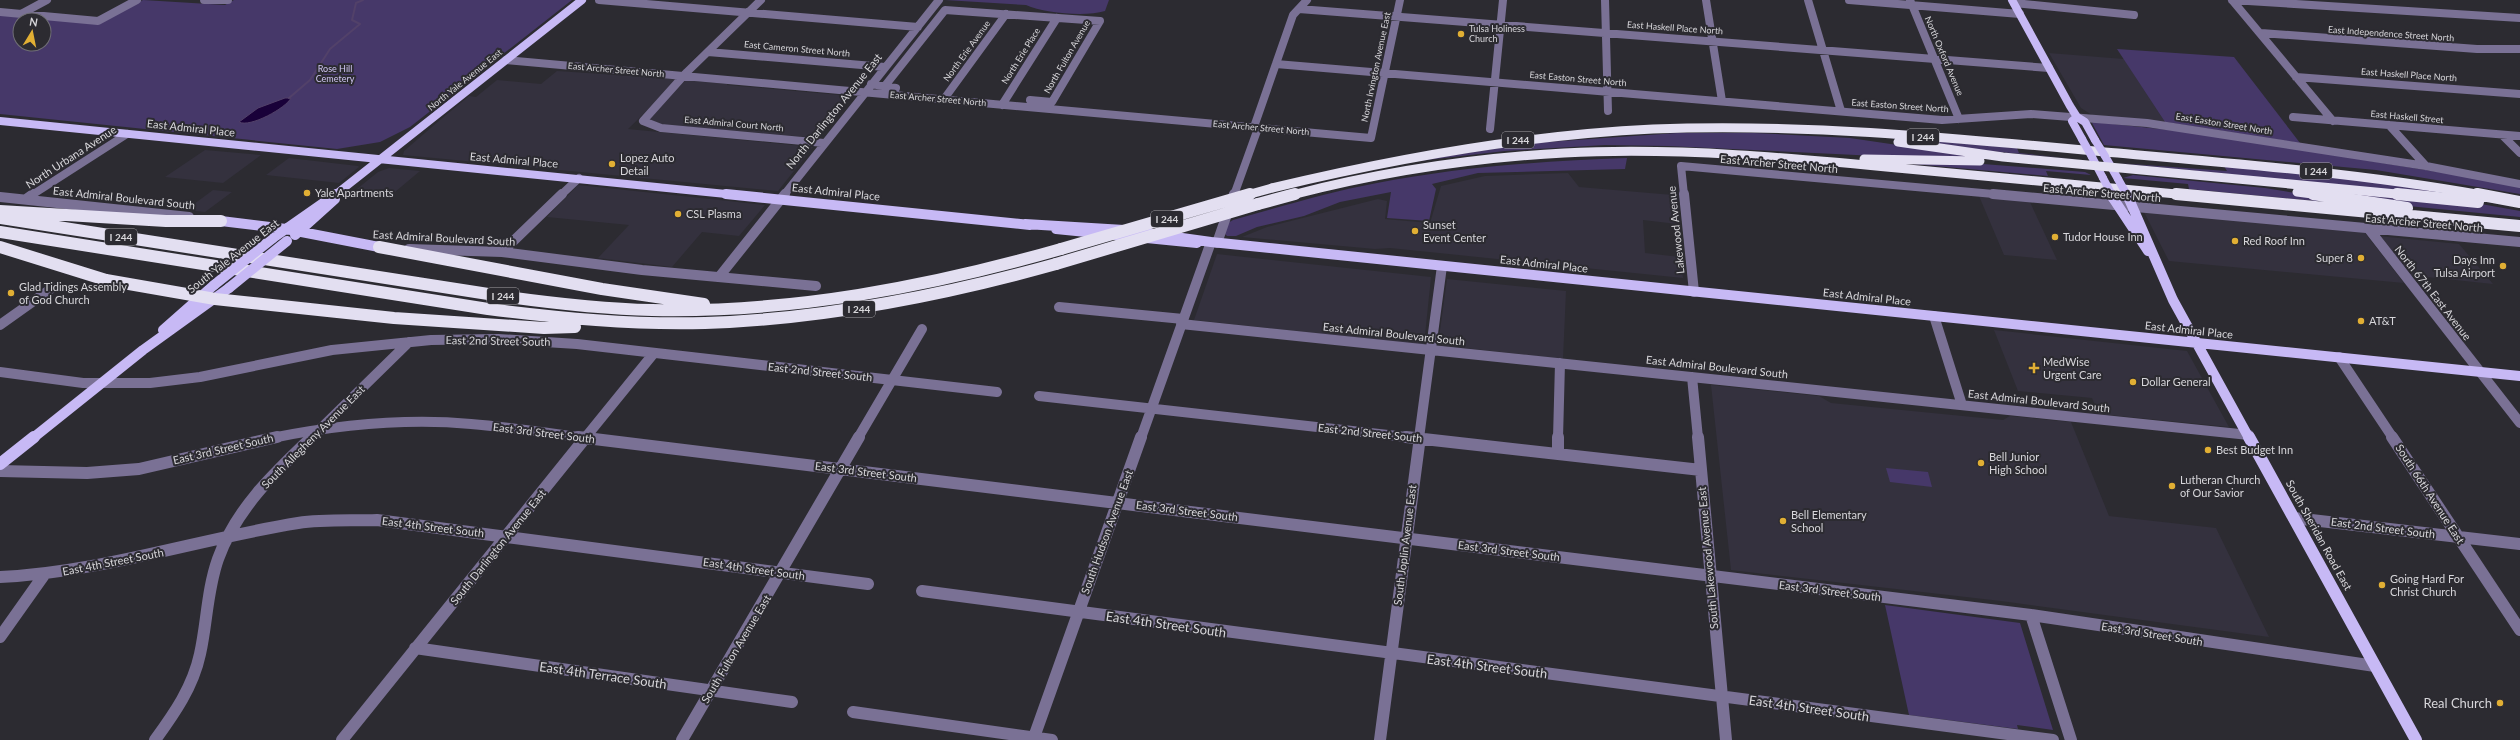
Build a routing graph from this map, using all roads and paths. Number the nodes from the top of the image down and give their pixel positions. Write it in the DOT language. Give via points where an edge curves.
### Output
graph roads {
  1 [pos="47,0"];
  2 [pos="137,0"];
  3 [pos="204,0"];
  4 [pos="582,0"];
  5 [pos="599,0"];
  6 [pos="761,0"];
  7 [pos="939,0"];
  8 [pos="1307,0"];
  9 [pos="1400,0"];
  10 [pos="1503,0"];
  11 [pos="1605,0"];
  12 [pos="1706,0"];
  13 [pos="1808,0"];
  14 [pos="1849,0"];
  15 [pos="2232,0"];
  16 [pos="226,1"];
  17 [pos="1911,2"];
  18 [pos="2013,2"];
  19 [pos="1299,9"];
  20 [pos="0,12"];
  21 [pos="25,12"];
  22 [pos="748,12"];
  23 [pos="12,13"];
  24 [pos="1006,14"];
  25 [pos="2020,14"];
  26 [pos="2134,15"];
  27 [pos="52,17"];
  28 [pos="1397,17"];
  29 [pos="1057,18"];
  30 [pos="2520,18"];
  31 [pos="1500,25"];
  32 [pos="918,27"];
  33 [pos="1606,33"];
  34 [pos="2261,33"];
  35 [pos="1713,41"];
  36 [pos="2520,49"];
  37 [pos="1823,50"];
  38 [pos="708,52"];
  39 [pos="1935,59"];
  40 [pos="506,60"];
  41 [pos="1276,64"];
  42 [pos="885,67"];
  43 [pos="2049,68"];
  44 [pos="1385,73"];
  45 [pos="684,76"];
  46 [pos="2296,77"];
  47 [pos="1495,82"];
  48 [pos="872,84"];
  49 [pos="884,87"];
  50 [pos="865,92"];
  51 [pos="1608,92"];
  52 [pos="2520,94"];
  53 [pos="946,96"];
  54 [pos="1722,101"];
  55 [pos="1004,102"];
  56 [pos="1052,102"];
  57 [pos="1608,111"];
  58 [pos="1841,112"];
  59 [pos="2077,117"];
  60 [pos="2293,117"];
  61 [pos="1959,120"];
  62 [pos="0,121"];
  63 [pos="2333,121"];
  64 [pos="2389,125"];
  65 [pos="1256,127"];
  66 [pos="1768,128"];
  67 [pos="1490,129"];
  68 [pos="127,134"];
  69 [pos="2502,135"];
  70 [pos="2520,136"];
  71 [pos="1370,138"];
  72 [pos="824,142"];
  73 [pos="2520,153"];
  74 [pos="380,160"];
  75 [pos="1805,160"];
  76 [pos="1681,166"];
  77 [pos="2426,166"];
  78 [pos="2098,168"];
  79 [pos="2114,173"];
  80 [pos="361,175"];
  81 [pos="579,178"];
  82 [pos="2520,184"];
  83 [pos="344,189"];
  84 [pos="0,197"];
  85 [pos="780,198"];
  86 [pos="26,199"];
  87 [pos="2115,202"];
  88 [pos="2520,202"];
  89 [pos="2131,203"];
  90 [pos="2520,209"];
  91 [pos="0,210"];
  92 [pos="0,218"];
  93 [pos="221,221"];
  94 [pos="2520,226"];
  95 [pos="2368,228"];
  96 [pos="286,229"];
  97 [pos="0,232"];
  98 [pos="299,232"];
  99 [pos="1214,242"];
  100 [pos="2520,242"];
  101 [pos="0,247"];
  102 [pos="379,247"];
  103 [pos="502,252"];
  104 [pos="2152,256"];
  105 [pos="1442,266"];
  106 [pos="719,277"];
  107 [pos="816,286"];
  108 [pos="52,288"];
  109 [pos="1694,292"];
  110 [pos="200,297"];
  111 [pos="215,299"];
  112 [pos="1059,307"];
  113 [pos="735,309"];
  114 [pos="1934,316"];
  115 [pos="1182,321"];
  116 [pos="657,324"];
  117 [pos="0,325"];
  118 [pos="922,330"];
  119 [pos="409,342"];
  120 [pos="2198,343"];
  121 [pos="143,350"];
  122 [pos="1431,350"];
  123 [pos="654,353"];
  124 [pos="2339,357"];
  125 [pos="1560,363"];
  126 [pos="0,372"];
  127 [pos="2479,372"];
  128 [pos="1692,376"];
  129 [pos="2520,376"];
  130 [pos="893,380"];
  131 [pos="102,382"];
  132 [pos="997,392"];
  133 [pos="1039,396"];
  134 [pos="1962,405"];
  135 [pos="1151,409"];
  136 [pos="2520,423"];
  137 [pos="320,430"];
  138 [pos="2249,435"];
  139 [pos="585,438"];
  140 [pos="1419,439"];
  141 [pos="1558,454"];
  142 [pos="0,464"];
  143 [pos="841,469"];
  144 [pos="1701,470"];
  145 [pos="0,471"];
  146 [pos="1118,503"];
  147 [pos="2294,518"];
  148 [pos="506,536"];
  149 [pos="227,537"];
  150 [pos="2459,537"];
  151 [pos="1406,538"];
  152 [pos="2520,544"];
  153 [pos="781,572"];
  154 [pos="44,575"];
  155 [pos="1710,576"];
  156 [pos="0,578"];
  157 [pos="868,584"];
  158 [pos="922,591"];
  159 [pos="1079,612"];
  160 [pos="2031,615"];
  161 [pos="2520,630"];
  162 [pos="0,637"];
  163 [pos="415,648"];
  164 [pos="1391,654"];
  165 [pos="2375,666"];
  166 [pos="711,691"];
  167 [pos="1722,696"];
  168 [pos="792,702"];
  169 [pos="853,712"];
  170 [pos="1033,739"];
  171 [pos="155,740"];
  172 [pos="342,740"];
  173 [pos="682,740"];
  174 [pos="1052,740"];
  175 [pos="1380,740"];
  176 [pos="1726,740"];
  177 [pos="2054,740"];
  178 [pos="2071,740"];
  179 [pos="2416,740"];
  1 -- 21 [label="street"];
  2 -- 27 [label="street" via="98,21"];
  3 -- 16 [label="street"];
  4 -- 40 [label="main road, North Yale Avenue East"];
  5 -- 22 [label="street"];
  6 -- 22 [label="street"];
  7 -- 32 [label="street, North Darlington Avenue East"];
  8 -- 19 [label="street, South Hudson Avenue East"];
  9 -- 28 [label="street, North Irvington Avenue East"];
  10 -- 31 [label="street"];
  11 -- 33 [label="street"];
  12 -- 35 [label="street"];
  13 -- 37 [label="street"];
  14 -- 17 [label="street"];
  15 -- 30 [label="street"];
  15 -- 34 [label="street"];
  17 -- 25 [label="street"];
  17 -- 39 [label="street, North Oxford Avenue"];
  18 -- 25 [label="main road"];
  18 -- 26 [label="street"];
  19 -- 28 [label="street, East Haskell Place North"];
  19 -- 41 [label="street, South Hudson Avenue East" via="1293,15"];
  20 -- 23 [label="street"];
  22 -- 32 [label="street"];
  22 -- 38 [label="street"];
  24 -- 29 [label="street"];
  24 -- 49 [label="street" via="945,10"];
  24 -- 53 [label="street, North Erie Avenue"];
  25 -- 43 [label="main road"];
  28 -- 31 [label="street, East Haskell Place North"];
  28 -- 44 [label="street, North Irvington Avenue East"];
  29 -- 55 [label="street, North Erie Place"];
  29 -- 56 [label="street, North Fulton Avenue" via="1100,21"];
  31 -- 33 [label="street, East Haskell Place North"];
  31 -- 47 [label="street"];
  32 -- 42 [label="street, North Darlington Avenue East"];
  33 -- 35 [label="street, East Haskell Place North"];
  33 -- 51 [label="street"];
  34 -- 36 [label="street, East Independence Street North" via="2477,49"];
  34 -- 46 [label="street"];
  35 -- 37 [label="street, East Haskell Place North"];
  35 -- 54 [label="street"];
  37 -- 39 [label="street, East Haskell Place North"];
  37 -- 58 [label="street"];
  38 -- 42 [label="street, East Cameron Street North"];
  38 -- 45 [label="street"];
  39 -- 43 [label="street, East Haskell Place North"];
  39 -- 61 [label="street, North Oxford Avenue"];
  40 -- 45 [label="street, East Archer Street North"];
  40 -- 74 [label="main road, North Yale Avenue East"];
  41 -- 44 [label="street, East Easton Street North"];
  41 -- 65 [label="street, South Hudson Avenue East"];
  42 -- 48 [label="street, North Darlington Avenue East"];
  43 -- 59 [label="main road"];
  44 -- 47 [label="street, East Easton Street North"];
  44 -- 71 [label="street, North Irvington Avenue East"];
  45 -- 50 [label="street, East Archer Street North"];
  45 -- 72 [label="street, East Admiral Court North" via="644,118 644,123 666,128"];
  46 -- 52 [label="street, East Haskell Place North"];
  46 -- 63 [label="street"];
  47 -- 51 [label="street, East Easton Street North"];
  47 -- 67 [label="street"];
  48 -- 49 [label="street, East Archer Street North"];
  48 -- 50 [label="street, North Darlington Avenue East"];
  49 -- 53 [label="street, East Archer Street North"];
  50 -- 53 [label="street, East Archer Street North"];
  50 -- 72 [label="street, North Darlington Avenue East"];
  51 -- 54 [label="street, East Easton Street North"];
  51 -- 57 [label="street"];
  53 -- 55 [label="street, East Archer Street North"];
  54 -- 58 [label="street, East Easton Street North"];
  55 -- 56 [label="street, East Archer Street North"];
  55 -- 65 [label="street, East Archer Street North"];
  58 -- 61 [label="street, East Easton Street North"];
  59 -- 61 [label="street, East Easton Street North" via="2018,114"];
  59 -- 77 [label="street, East Easton Street North" via="2188,128"];
  59 -- 78 [label="main road, bridge" via="2072,121"];
  59 -- 79 [label="main road, bridge" via="2085,122"];
  60 -- 63 [label="street, East Haskell Street"];
  62 -- 68 [label="main road, East Admiral Place"];
  63 -- 64 [label="street, East Haskell Street"];
  64 -- 69 [label="street, East Haskell Street"];
  64 -- 77 [label="street"];
  65 -- 71 [label="street, East Archer Street North"];
  65 -- 99 [label="street, South Hudson Avenue East" via="1255,136"];
  66 -- 78 [label="highway" via="1862,137"];
  66 -- 88 [label="highway, I 244" via="1890,134 2305,170 2411,183"];
  66 -- 113 [label="highway, I 244, bridge" via="1622,131 1502,142 1390,161 1272,188 961,277 893,291 802,304"];
  68 -- 74 [label="main road, East Admiral Place"];
  68 -- 86 [label="street, North Urbana Avenue"];
  69 -- 70 [label="street, East Haskell Street"];
  69 -- 73 [label="street"];
  72 -- 85 [label="street, North Darlington Avenue East"];
  74 -- 80 [label="main road, North Yale Avenue East"];
  74 -- 81 [label="main road, East Admiral Place"];
  75 -- 78 [label="highway" via="1978,160"];
  75 -- 94 [label="highway, I 244"];
  75 -- 116 [label="highway, I 244, bridge" via="1659,152 1523,156 1450,164 1372,177 1258,204 955,291 841,312 774,320"];
  76 -- 87 [label="street, East Archer Street North"];
  76 -- 109 [label="street, Lakewood Avenue"];
  77 -- 82 [label="street, East Easton Street North"];
  78 -- 79 [label="highway"];
  78 -- 87 [label="main road, bridge"];
  79 -- 89 [label="main road, bridge"];
  79 -- 90 [label="highway" via="2438,197"];
  79 -- 94 [label="highway" via="2266,187"];
  80 -- 83 [label="main road, South Yale Avenue East"];
  81 -- 85 [label="main road, East Admiral Place"];
  81 -- 103 [label="street"];
  83 -- 96 [label="main road, South Yale Avenue East"];
  83 -- 98 [label="main road, South Yale Avenue East"];
  84 -- 86 [label="street, East Admiral Boulevard South"];
  85 -- 99 [label="main road, East Admiral Place" via="1025,224 1127,238 1190,244"];
  85 -- 106 [label="street, North Darlington Avenue East"];
  86 -- 93 [label="street, East Admiral Boulevard South"];
  87 -- 89 [label="street, East Archer Street North"];
  87 -- 104 [label="main road"];
  89 -- 95 [label="street, East Archer Street North"];
  89 -- 104 [label="main road"];
  91 -- 93 [label="highway" via="184,222"];
  92 -- 113 [label="highway, I 244" via="562,304 643,310"];
  93 -- 96 [label="main road, East Admiral Boulevard South"];
  95 -- 100 [label="street, East Archer Street North"];
  95 -- 127 [label="street, North 67th East Avenue"];
  96 -- 98 [label="main road, East Admiral Boulevard South"];
  96 -- 110 [label="main road, South Yale Avenue East, bridge"];
  97 -- 116 [label="highway, I 244" via="545,317"];
  98 -- 102 [label="main road, East Admiral Boulevard South"];
  98 -- 111 [label="main road, South Yale Avenue East, bridge"];
  99 -- 105 [label="main road, East Admiral Place"];
  99 -- 115 [label="street, South Hudson Avenue East"];
  101 -- 110 [label="highway" via="106,280"];
  102 -- 103 [label="street, East Admiral Boulevard South"];
  102 -- 113 [label="highway" via="602,289"];
  103 -- 106 [label="street, East Admiral Boulevard South"];
  104 -- 120 [label="main road, South Sheridan Road East"];
  105 -- 109 [label="main road, East Admiral Place"];
  105 -- 122 [label="street, South Joplin Avenue East"];
  106 -- 107 [label="street, East Admiral Boulevard South"];
  108 -- 117 [label="street"];
  109 -- 114 [label="main road, East Admiral Place"];
  110 -- 111 [label="highway"];
  110 -- 121 [label="main road, South Yale Avenue East"];
  111 -- 116 [label="highway" via="354,314 544,328"];
  111 -- 121 [label="main road, South Yale Avenue East"];
  112 -- 115 [label="street, East Admiral Boulevard South"];
  114 -- 120 [label="main road, East Admiral Place"];
  114 -- 134 [label="street"];
  115 -- 122 [label="street, East Admiral Boulevard South"];
  115 -- 135 [label="street, South Hudson Avenue East"];
  118 -- 130 [label="street, South Fulton Avenue East"];
  119 -- 123 [label="street, East 2nd Street South" via="453,339 535,340"];
  119 -- 131 [label="street, East 2nd Street South" via="332,350 175,381"];
  119 -- 137 [label="street, South Allegheny Avenue East"];
  120 -- 124 [label="main road, East Admiral Place"];
  120 -- 138 [label="main road, South Sheridan Road East"];
  121 -- 131 [label="main road, South Yale Avenue East"];
  122 -- 125 [label="street, East Admiral Boulevard South"];
  122 -- 140 [label="street, South Joplin Avenue East"];
  123 -- 130 [label="street, East 2nd Street South"];
  123 -- 139 [label="street, South Darlington Avenue East"];
  124 -- 127 [label="main road, East Admiral Place"];
  124 -- 150 [label="street, South 66th Avenue East"];
  125 -- 128 [label="street, East Admiral Boulevard South"];
  125 -- 141 [label="street"];
  126 -- 131 [label="street, East 2nd Street South" via="83,383"];
  127 -- 129 [label="main road, East Admiral Place"];
  127 -- 136 [label="street, North 67th East Avenue"];
  128 -- 134 [label="street, East Admiral Boulevard South"];
  128 -- 144 [label="street, South Lakewood Avenue East"];
  130 -- 132 [label="street, East 2nd Street South"];
  130 -- 143 [label="street, South Fulton Avenue East"];
  131 -- 142 [label="main road, South Yale Avenue East"];
  133 -- 135 [label="street, East 2nd Street South"];
  134 -- 138 [label="street, East Admiral Boulevard South"];
  135 -- 140 [label="street, East 2nd Street South"];
  135 -- 146 [label="street, South Hudson Avenue East"];
  137 -- 139 [label="street, East 3rd Street South" via="380,424 441,422"];
  137 -- 145 [label="street, East 3rd Street South" via="140,469 65,475"];
  137 -- 149 [label="street, South Allegheny Avenue East" via="265,482 239,516"];
  138 -- 147 [label="main road, South Sheridan Road East"];
  139 -- 143 [label="street, East 3rd Street South"];
  139 -- 148 [label="street, South Darlington Avenue East"];
  140 -- 141 [label="street, East 2nd Street South"];
  140 -- 151 [label="street, South Joplin Avenue East"];
  141 -- 144 [label="street, East 2nd Street South"];
  143 -- 146 [label="street, East 3rd Street South"];
  143 -- 153 [label="street, South Fulton Avenue East"];
  144 -- 155 [label="street, South Lakewood Avenue East"];
  146 -- 151 [label="street, East 3rd Street South"];
  146 -- 159 [label="street, South Hudson Avenue East"];
  147 -- 150 [label="street, East 2nd Street South"];
  147 -- 165 [label="main road, South Sheridan Road East"];
  148 -- 149 [label="street, East 4th Street South" via="363,520 300,523"];
  148 -- 153 [label="street, East 4th Street South"];
  148 -- 163 [label="street, South Darlington Avenue East"];
  149 -- 154 [label="street, East 4th Street South" via="130,560"];
  149 -- 171 [label="street, South Allegheny Avenue East" via="213,572 200,656 193,677 179,707"];
  150 -- 152 [label="street, East 2nd Street South"];
  150 -- 161 [label="street, South 66th Avenue East"];
  151 -- 155 [label="street, East 3rd Street South"];
  151 -- 164 [label="street, South Joplin Avenue East"];
  153 -- 157 [label="street, East 4th Street South"];
  153 -- 166 [label="street, South Fulton Avenue East"];
  154 -- 156 [label="street, East 4th Street South"];
  154 -- 162 [label="street"];
  155 -- 160 [label="street, East 3rd Street South"];
  155 -- 167 [label="street, South Lakewood Avenue East"];
  158 -- 159 [label="street, East 4th Street South"];
  159 -- 164 [label="street, East 4th Street South"];
  159 -- 170 [label="street, South Hudson Avenue East"];
  160 -- 165 [label="street, East 3rd Street South"];
  160 -- 178 [label="street"];
  163 -- 166 [label="street, East 4th Terrace South"];
  163 -- 172 [label="street, South Darlington Avenue East"];
  164 -- 167 [label="street, East 4th Street South"];
  164 -- 175 [label="street, South Joplin Avenue East"];
  165 -- 179 [label="main road, South Sheridan Road East"];
  166 -- 168 [label="street, East 4th Terrace South"];
  166 -- 173 [label="street, South Fulton Avenue East"];
  167 -- 176 [label="street, South Lakewood Avenue East"];
  167 -- 177 [label="street, East 4th Street South"];
  169 -- 170 [label="street"];
  170 -- 174 [label="street"];
}
